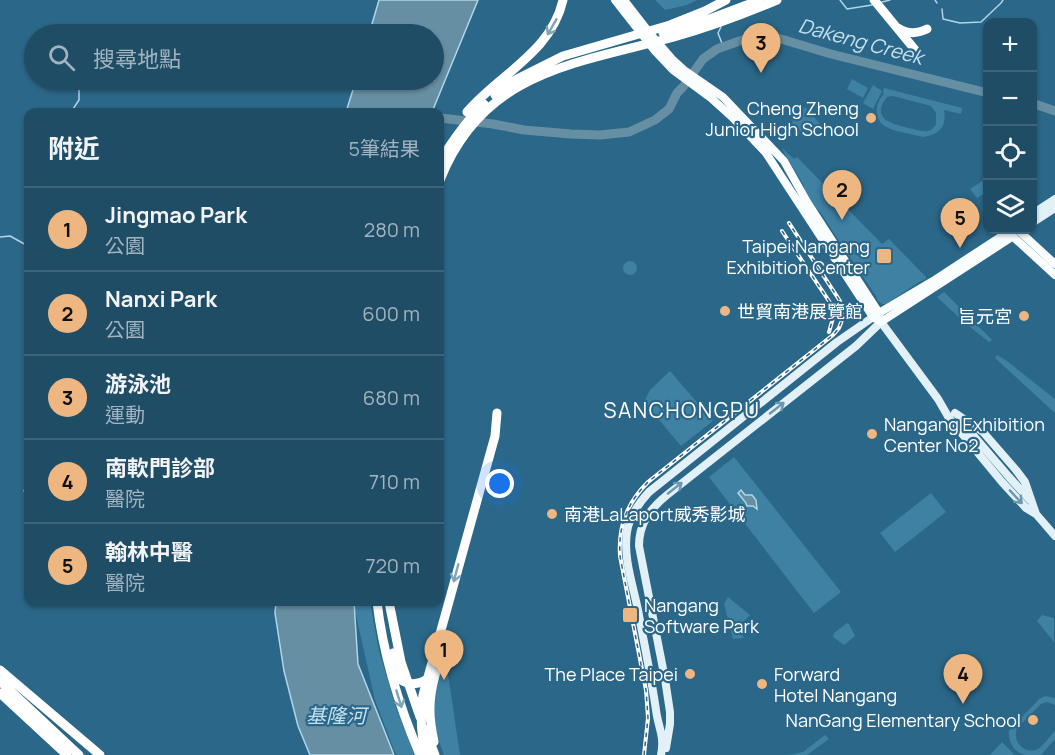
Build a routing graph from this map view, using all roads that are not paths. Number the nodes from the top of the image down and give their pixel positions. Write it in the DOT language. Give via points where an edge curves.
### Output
graph roads {
  1 [pos="563,0"];
  2 [pos="615,0"];
  3 [pos="624,0"];
  4 [pos="726,0"];
  5 [pos="760,0"];
  6 [pos="777,0"];
  7 [pos="874,0"];
  8 [pos="894,24"];
  9 [pos="927,29"];
  10 [pos="916,51"];
  11 [pos="535,70"];
  12 [pos="682,73"];
  13 [pos="444,147"];
  14 [pos="444,155"];
  15 [pos="444,171"];
  16 [pos="1055,199"];
  17 [pos="1055,208"];
  18 [pos="1037,211"];
  19 [pos="1037,220"];
  20 [pos="1010,234"];
  21 [pos="1018,234"];
  22 [pos="1019,234"];
  23 [pos="1055,264"];
  24 [pos="1055,275"];
  25 [pos="878,317"];
  26 [pos="938,399"];
  27 [pos="497,413"];
  28 [pos="1036,514"];
  29 [pos="1055,536"];
  30 [pos="377,606"];
  31 [pos="385,606"];
  32 [pos="390,606"];
  33 [pos="394,660"];
  34 [pos="0,670"];
  35 [pos="409,672"];
  36 [pos="0,681"];
  37 [pos="0,693"];
  38 [pos="67,755"];
  39 [pos="79,755"];
  40 [pos="92,755"];
  41 [pos="100,755"];
  42 [pos="420,755"];
  43 [pos="428,755"];
  44 [pos="437,755"];
  45 [pos="663,755"];
  1 -- 13 [label="highway, one-way" via="550,31 535,51 483,95"];
  2 -- 12 [label="main road" via="655,51"];
  3 -- 12 [label="main road"];
  4 -- 11 [label="highway" via="670,25 563,56"];
  5 -- 11 [label="highway" via="699,23"];
  6 -- 15 [label="highway" via="695,31 539,75 494,103 472,126"];
  7 -- 8 [label="highway"];
  8 -- 9 [label="highway" via="909,33"];
  8 -- 10 [label="highway"];
  11 -- 14 [label="highway" via="507,85 474,113"];
  12 -- 25 [label="main road" via="703,88 766,153"];
  16 -- 18 [label="main road"];
  17 -- 19 [label="main road"];
  20 -- 25 [label="main road"];
  21 -- 24 [label="main road"];
  22 -- 23 [label="main road"];
  25 -- 26 [label="main road"];
  45 -- 25 [label="main road, one-way" via="670,724 639,546 645,517 653,506 856,346"];
  25 -- 45 [label="main road" via="837,342 649,492 637,508 627,529 626,555 663,735"];
  26 -- 28 [label="main road, one-way" via="1002,482"];
  26 -- 28 [label="main road" via="983,432 1025,482"];
  27 -- 43 [label="highway, one-way" via="495,436 423,695 420,721"];
  28 -- 29 [label="main road"];
  30 -- 42 [label="highway, one-way" via="388,661"];
  31 -- 33 [label="highway"];
  32 -- 44 [label="highway" via="411,694"];
  33 -- 35 [label="highway"];
  33 -- 44 [label="highway" via="397,674 405,681 422,682 433,673 442,639 446,637 430,712"];
  34 -- 40 [label="highway"];
  34 -- 41 [label="highway"];
  36 -- 39 [label="highway"];
  37 -- 38 [label="highway"];
}
